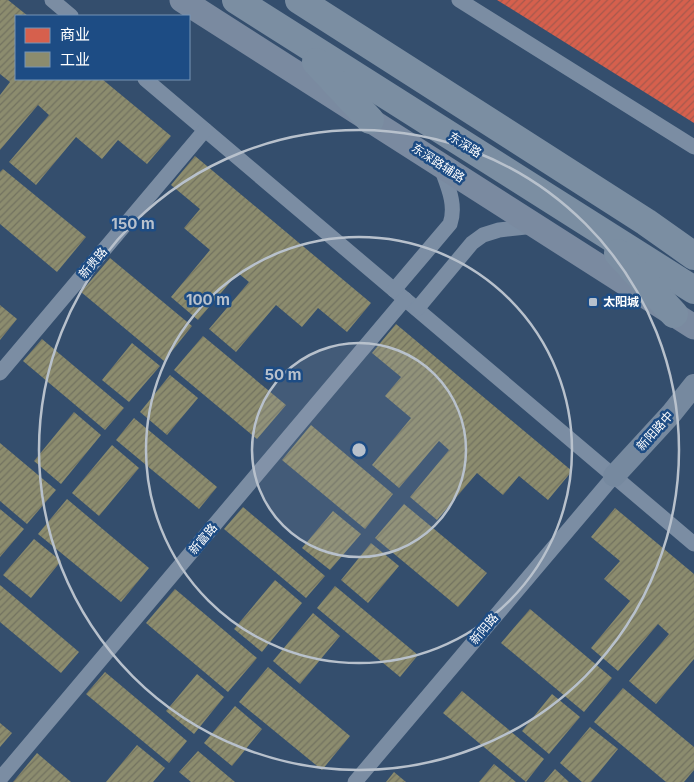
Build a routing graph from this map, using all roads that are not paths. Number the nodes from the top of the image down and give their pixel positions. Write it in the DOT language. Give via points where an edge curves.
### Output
graph roads {
  1 [pos="52,0"];
  2 [pos="182,0"];
  3 [pos="236,0"];
  4 [pos="299,0"];
  5 [pos="459,0"];
  6 [pos="70,15"];
  7 [pos="289,34"];
  8 [pos="146,80"];
  9 [pos="370,120"];
  10 [pos="205,130"];
  11 [pos="694,147"];
  12 [pos="439,164"];
  13 [pos="646,222"];
  14 [pos="535,226"];
  15 [pos="594,226"];
  16 [pos="694,244"];
  17 [pos="694,256"];
  18 [pos="694,290"];
  19 [pos="405,300"];
  20 [pos="684,321"];
  21 [pos="0,373"];
  22 [pos="694,384"];
  23 [pos="614,476"];
  24 [pos="694,544"];
  25 [pos="0,779"];
  26 [pos="355,782"];
  1 -- 6 [label="street"];
  2 -- 9 [label="main road, 东深路辅路"];
  3 -- 7 [label="highway, 东深路"];
  4 -- 13 [label="highway"];
  5 -- 11 [label="street"];
  7 -- 9 [label="highway"];
  7 -- 15 [label="highway, 东深路"];
  8 -- 10 [label="street"];
  9 -- 12 [label="main road, 东深路辅路"];
  10 -- 19 [label="street"];
  10 -- 21 [label="street, 新贵路"];
  12 -- 14 [label="main road, 东深路辅路"];
  12 -- 19 [label="street" via="454,214"];
  13 -- 16 [label="main road"];
  13 -- 17 [label="highway"];
  14 -- 19 [label="street" via="499,230 477,238"];
  14 -- 20 [label="main road, 东深路辅路"];
  15 -- 18 [label="highway, 东深路"];
  15 -- 20 [label="highway"];
  19 -- 23 [label="street"];
  19 -- 25 [label="street, 新富路"];
  22 -- 23 [label="street, 新阳路中"];
  23 -- 24 [label="street"];
  23 -- 26 [label="street, 新阳路"];
}
